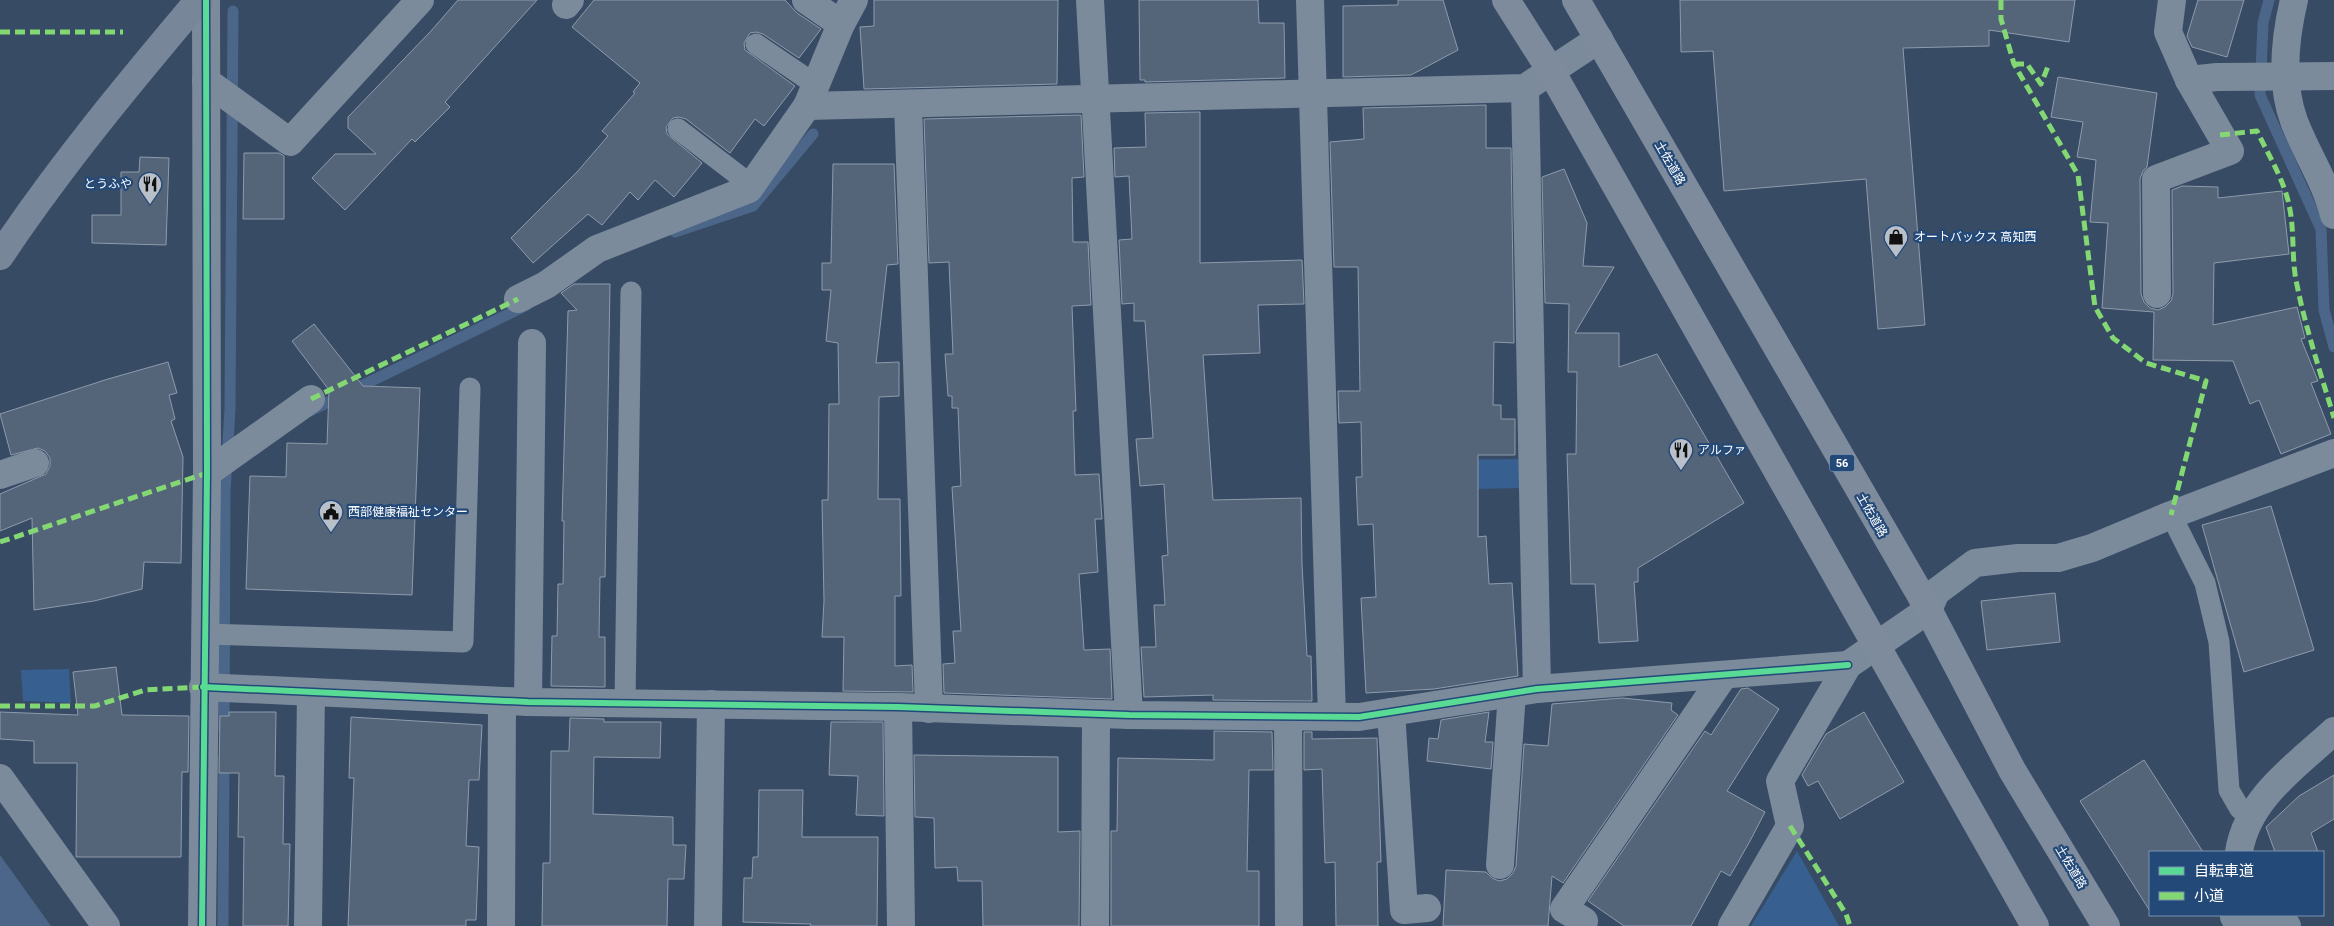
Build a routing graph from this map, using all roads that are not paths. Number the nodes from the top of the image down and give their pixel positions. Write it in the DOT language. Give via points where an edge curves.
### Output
graph roads {
  1 [pos="199,0"];
  2 [pos="206,0"];
  3 [pos="420,0"];
  4 [pos="806,0"];
  5 [pos="854,0"];
  6 [pos="1090,0"];
  7 [pos="1310,0"];
  8 [pos="1506,0"];
  9 [pos="1576,0"];
  10 [pos="2172,0"];
  11 [pos="2294,0"];
  12 [pos="841,24"];
  13 [pos="1599,40"];
  14 [pos="756,44"];
  15 [pos="1551,71"];
  16 [pos="2284,76"];
  17 [pos="2334,76"];
  18 [pos="2189,80"];
  19 [pos="206,81"];
  20 [pos="1525,88"];
  21 [pos="1313,94"];
  22 [pos="811,95"];
  23 [pos="1095,99"];
  24 [pos="908,104"];
  25 [pos="678,129"];
  26 [pos="751,185"];
  27 [pos="2334,216"];
  28 [pos="0,256"];
  29 [pos="631,292"];
  30 [pos="2157,294"];
  31 [pos="518,299"];
  32 [pos="532,343"];
  33 [pos="470,388"];
  34 [pos="311,399"];
  35 [pos="2334,453"];
  36 [pos="35,463"];
  37 [pos="207,473"];
  38 [pos="0,475"];
  39 [pos="2171,515"];
  40 [pos="1928,610"];
  41 [pos="204,634"];
  42 [pos="1876,646"];
  43 [pos="1848,665"];
  44 [pos="1724,675"];
  45 [pos="203,687"];
  46 [pos="1525,691"];
  47 [pos="311,692"];
  48 [pos="515,702"];
  49 [pos="625,702"];
  50 [pos="711,704"];
  51 [pos="898,707"];
  52 [pos="929,709"];
  53 [pos="1391,712"];
  54 [pos="1096,714"];
  55 [pos="1129,715"];
  56 [pos="1288,717"];
  57 [pos="1332,717"];
  58 [pos="2334,731"];
  59 [pos="0,778"];
  60 [pos="2251,816"];
  61 [pos="2239,851"];
  62 [pos="1500,865"];
  63 [pos="1427,908"];
  64 [pos="2233,919"];
  65 [pos="1584,921"];
  66 [pos="106,926"];
  67 [pos="202,926"];
  68 [pos="308,926"];
  69 [pos="501,926"];
  70 [pos="708,926"];
  71 [pos="901,926"];
  72 [pos="1095,926"];
  73 [pos="1289,926"];
  74 [pos="1732,926"];
  75 [pos="2035,926"];
  76 [pos="2106,926"];
  77 [pos="2287,926"];
  1 -- 28 [label="street" via="113,102"];
  2 -- 19 [label="street"];
  3 -- 19 [label="street" via="290,142"];
  4 -- 12 [label="street"];
  5 -- 12 [label="street"];
  6 -- 23 [label="street"];
  7 -- 21 [label="street"];
  8 -- 15 [label="highway"];
  9 -- 13 [label="highway, 土佐道路 / 56"];
  10 -- 18 [label="street" via="2168,32"];
  11 -- 16 [label="street"];
  12 -- 22 [label="street"];
  13 -- 15 [label="street"];
  13 -- 40 [label="highway, 土佐道路 / 56"];
  14 -- 22 [label="lane"];
  15 -- 20 [label="street"];
  15 -- 42 [label="highway"];
  16 -- 17 [label="street"];
  16 -- 18 [label="street"];
  16 -- 27 [label="street" via="2293,119 2330,199"];
  18 -- 30 [label="street" via="2230,151 2156,180"];
  19 -- 37 [label="street"];
  20 -- 21 [label="street"];
  20 -- 46 [label="street"];
  21 -- 23 [label="street"];
  21 -- 57 [label="street"];
  22 -- 24 [label="street"];
  22 -- 26 [label="street"];
  23 -- 24 [label="street"];
  23 -- 55 [label="street"];
  24 -- 52 [label="street"];
  25 -- 26 [label="lane"];
  26 -- 31 [label="street" via="749,189 597,249"];
  29 -- 49 [label="lane"];
  32 -- 48 [label="street"];
  33 -- 41 [label="lane" via="463,642"];
  34 -- 37 [label="street"];
  35 -- 39 [label="street"];
  36 -- 38 [label="street"];
  37 -- 41 [label="street"];
  39 -- 40 [label="street" via="2092,548 2058,558 1975,563 1936,592"];
  39 -- 60 [label="lane" via="2206,583 2219,642 2229,790 2240,808"];
  40 -- 42 [label="street"];
  40 -- 76 [label="highway, 土佐道路 / 56" via="2012,770"];
  41 -- 45 [label="street"];
  42 -- 43 [label="street"];
  42 -- 75 [label="highway"];
  43 -- 44 [label="street"];
  43 -- 74 [label="street" via="1780,781 1790,826"];
  44 -- 46 [label="street"];
  44 -- 65 [label="street" via="1564,909"];
  45 -- 47 [label="street"];
  45 -- 67 [label="street"];
  46 -- 53 [label="street"];
  46 -- 62 [label="street"];
  47 -- 48 [label="street"];
  47 -- 68 [label="street"];
  48 -- 49 [label="street"];
  48 -- 69 [label="street"];
  49 -- 50 [label="street"];
  50 -- 51 [label="street"];
  50 -- 70 [label="street"];
  51 -- 52 [label="street"];
  51 -- 71 [label="street"];
  52 -- 54 [label="street"];
  53 -- 57 [label="street"];
  53 -- 63 [label="street" via="1404,910"];
  54 -- 55 [label="street"];
  54 -- 72 [label="street"];
  55 -- 56 [label="street"];
  56 -- 57 [label="street"];
  56 -- 73 [label="street"];
  58 -- 60 [label="street" via="2271,788"];
  59 -- 66 [label="street"];
  60 -- 61 [label="street"];
  64 -- 77 [label="street"];
}
